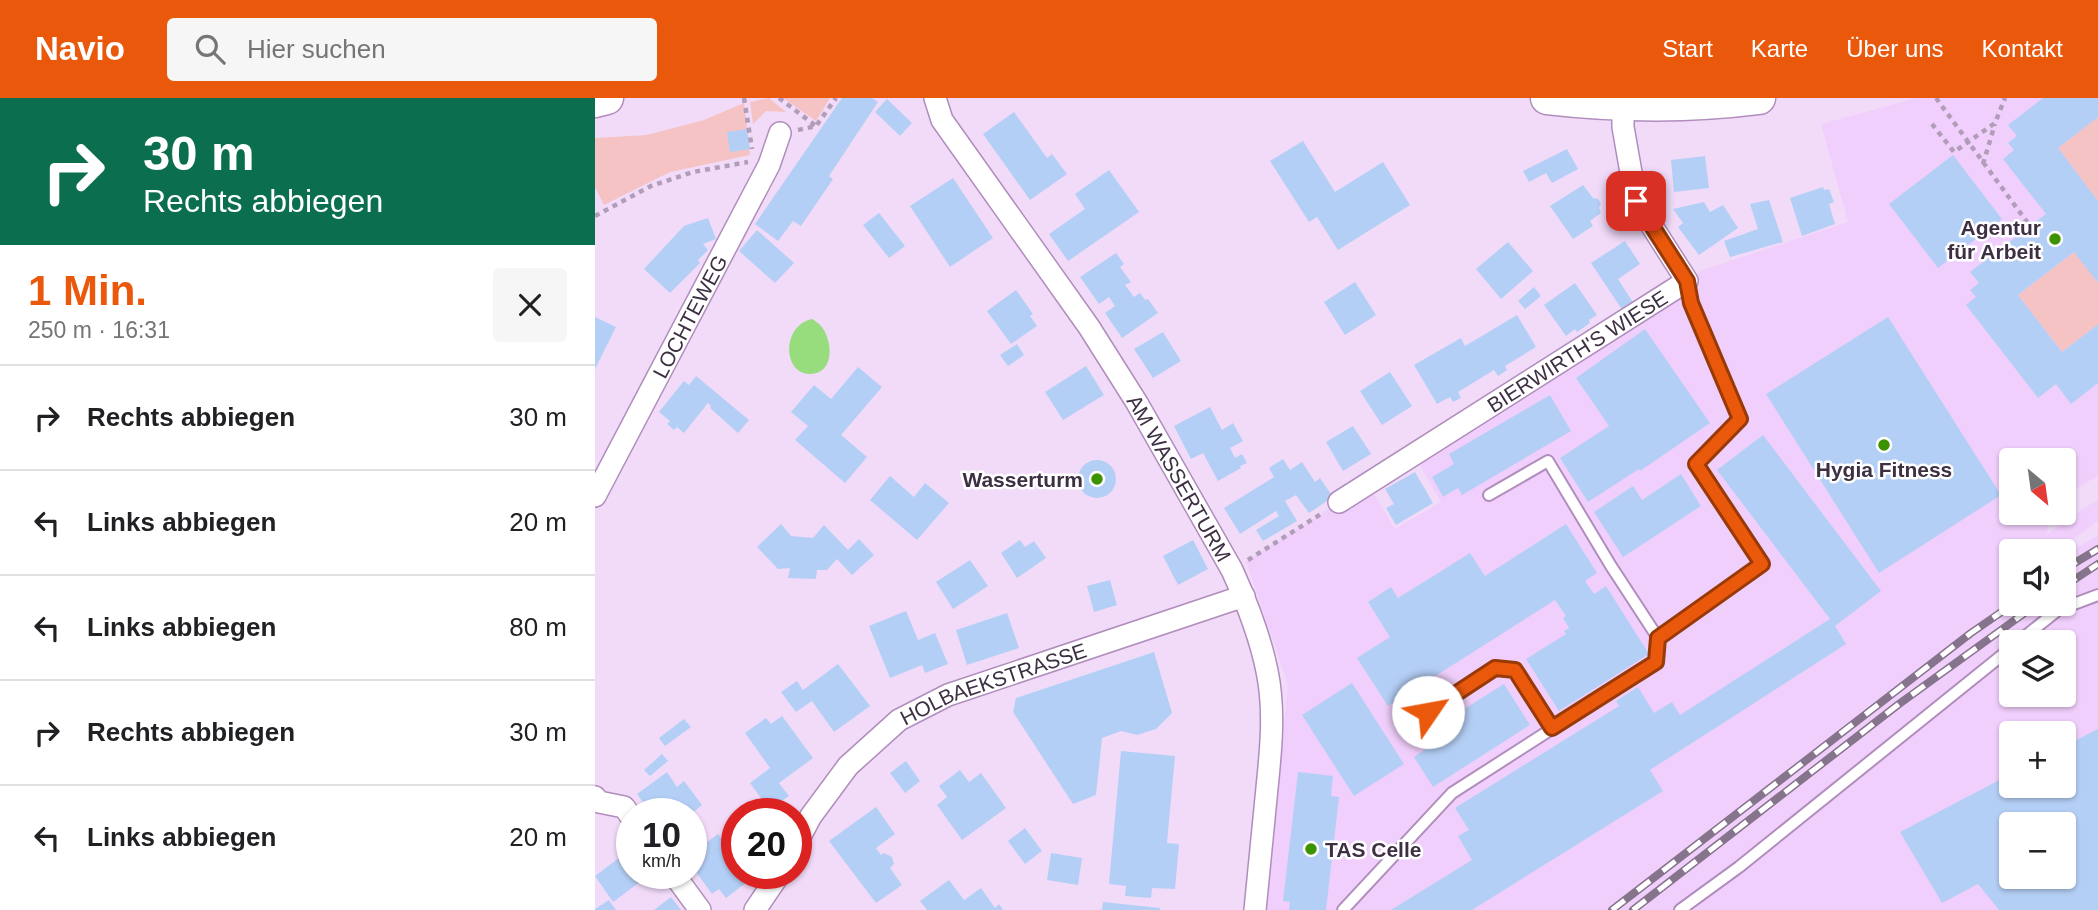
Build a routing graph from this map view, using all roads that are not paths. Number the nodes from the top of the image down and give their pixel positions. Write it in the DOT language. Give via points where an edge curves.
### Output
graph roads {
  1 [pos="607,98"];
  2 [pos="935,98"];
  3 [pos="1547,98"];
  4 [pos="1759,98"];
  5 [pos="595,100"];
  6 [pos="1623,103"];
  7 [pos="780,133"];
  8 [pos="1687,281"];
  9 [pos="1489,495"];
  10 [pos="595,496"];
  11 [pos="1339,502"];
  12 [pos="2098,595"];
  13 [pos="1244,596"];
  14 [pos="2033,630"];
  15 [pos="1658,638"];
  16 [pos="1999,658"];
  17 [pos="1428,712"];
  18 [pos="1552,728"];
  19 [pos="596,802"];
  20 [pos="616,806"];
  21 [pos="812,815"];
  22 [pos="685,889"];
  23 [pos="769,889"];
  24 [pos="700,910"];
  25 [pos="755,910"];
  26 [pos="1255,910"];
  27 [pos="1343,910"];
  28 [pos="1679,910"];
  1 -- 5 [label="main road"];
  2 -- 13 [label="street, AM WASSERTURM" via="942,120 1130,392"];
  3 -- 6 [label="main road"];
  4 -- 6 [label="main road"];
  6 -- 8 [label="street, BIERWIRTH'S WIESE" via="1636,201"];
  7 -- 10 [label="street, LOCHTEWEG" via="769,165"];
  8 -- 11 [label="street, BIERWIRTH'S WIESE"];
  8 -- 15 [label="lane" via="1691,303 1740,419 1696,464 1762,564"];
  9 -- 15 [label="lane" via="1548,461"];
  12 -- 14 [label="lane" via="2057,610"];
  13 -- 21 [label="street, HOLBAEKSTRASSE" via="948,695 899,720 848,766"];
  13 -- 26 [label="street, AM WASSERTURM" via="1267,672 1272,714"];
  15 -- 18 [label="lane" via="1656,662"];
  16 -- 28 [label="lane"];
  17 -- 18 [label="lane" via="1495,668 1515,670"];
  18 -- 27 [label="lane" via="1452,793"];
  19 -- 20 [label="street"];
  22 -- 24 [label="street"];
  23 -- 25 [label="street"];
}
